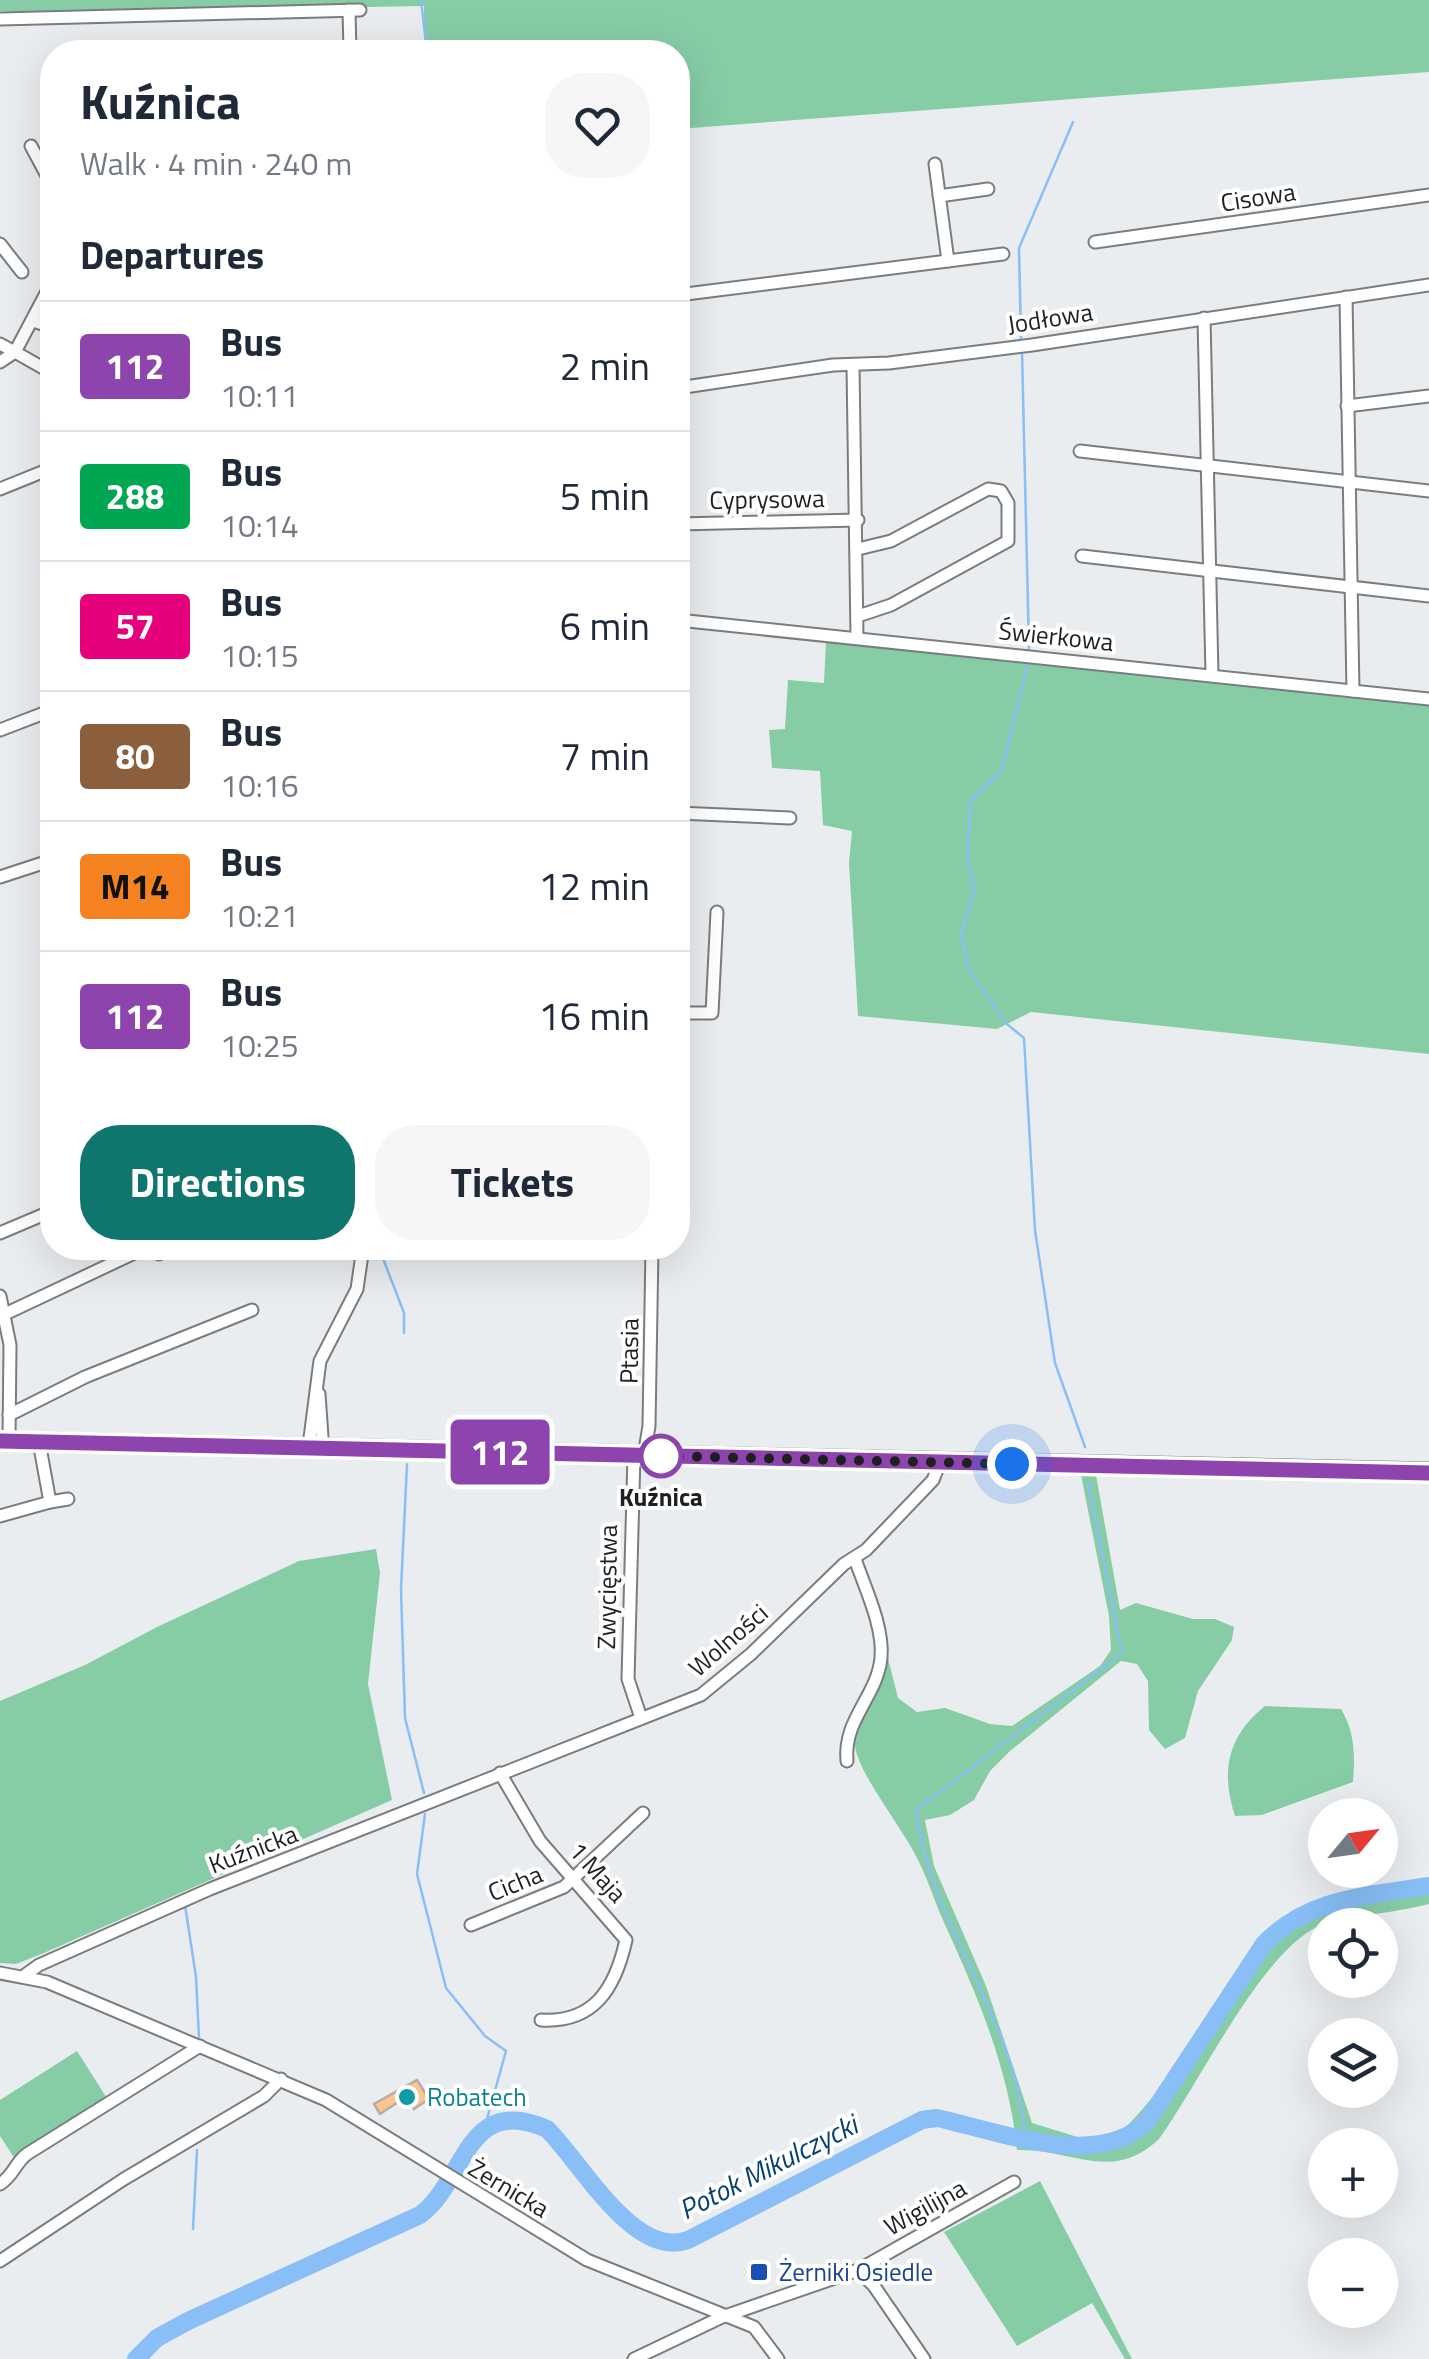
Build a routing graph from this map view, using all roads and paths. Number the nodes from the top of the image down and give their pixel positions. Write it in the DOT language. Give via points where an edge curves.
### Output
graph roads {
  1 [pos="0,19"];
  2 [pos="351,40"];
  3 [pos="31,146"];
  4 [pos="40,163"];
  5 [pos="935,164"];
  6 [pos="988,189"];
  7 [pos="1429,195"];
  8 [pos="939,196"];
  9 [pos="1095,242"];
  10 [pos="0,244"];
  11 [pos="1003,254"];
  12 [pos="948,261"];
  13 [pos="22,272"];
  14 [pos="1429,284"];
  15 [pos="690,293"];
  16 [pos="1346,297"];
  17 [pos="40,307"];
  18 [pos="1204,318"];
  19 [pos="33,321"];
  20 [pos="40,324"];
  21 [pos="0,344"];
  22 [pos="15,352"];
  23 [pos="0,362"];
  24 [pos="854,366"];
  25 [pos="40,367"];
  26 [pos="690,386"];
  27 [pos="1429,396"];
  28 [pos="1347,406"];
  29 [pos="1080,451"];
  30 [pos="1207,466"];
  31 [pos="40,473"];
  32 [pos="1348,483"];
  33 [pos="0,490"];
  34 [pos="1429,491"];
  35 [pos="858,520"];
  36 [pos="690,524"];
  37 [pos="858,549"];
  38 [pos="1082,556"];
  39 [pos="1208,571"];
  40 [pos="1350,588"];
  41 [pos="1429,596"];
  42 [pos="858,616"];
  43 [pos="690,621"];
  44 [pos="857,637"];
  45 [pos="1212,675"];
  46 [pos="1352,691"];
  47 [pos="1429,699"];
  48 [pos="40,715"];
  49 [pos="0,730"];
  50 [pos="690,814"];
  51 [pos="790,818"];
  52 [pos="40,864"];
  53 [pos="0,877"];
  54 [pos="717,912"];
  55 [pos="690,1013"];
  56 [pos="40,1216"];
  57 [pos="0,1234"];
  58 [pos="120,1260"];
  59 [pos="362,1260"];
  60 [pos="652,1260"];
  61 [pos="0,1296"];
  62 [pos="252,1310"];
  63 [pos="6,1314"];
  64 [pos="9,1416"];
  65 [pos="4,1441"];
  66 [pos="39,1442"];
  67 [pos="316,1447"];
  68 [pos="639,1455"];
  69 [pos="940,1462"];
  70 [pos="1429,1472"];
  71 [pos="68,1498"];
  72 [pos="50,1502"];
  73 [pos="0,1516"];
  74 [pos="856,1559"];
  75 [pos="641,1718"];
  76 [pos="847,1761"];
  77 [pos="500,1773"];
  78 [pos="644,1813"];
  79 [pos="572,1879"];
  80 [pos="471,1925"];
  81 [pos="0,1973"];
  82 [pos="25,1975"];
  83 [pos="541,2020"];
  84 [pos="200,2046"];
  85 [pos="282,2079"];
  86 [pos="1014,2182"];
  87 [pos="0,2184"];
  88 [pos="0,2261"];
  89 [pos="858,2270"];
  90 [pos="722,2317"];
  91 [pos="634,2359"];
  92 [pos="778,2359"];
  93 [pos="924,2359"];
  1 -- 2 [label="street" via="354,10"];
  3 -- 4 [label="street"];
  5 -- 8 [label="street"];
  6 -- 8 [label="street"];
  7 -- 9 [label="street, Cisowa"];
  8 -- 12 [label="street"];
  10 -- 13 [label="street"];
  11 -- 12 [label="street"];
  12 -- 15 [label="street"];
  14 -- 16 [label="street, Jodłowa"];
  16 -- 18 [label="street, Jodłowa"];
  16 -- 28 [label="street"];
  17 -- 19 [label="street"];
  18 -- 24 [label="street, Jodłowa"];
  18 -- 30 [label="street"];
  19 -- 20 [label="street"];
  19 -- 22 [label="street"];
  21 -- 22 [label="street"];
  22 -- 23 [label="street"];
  22 -- 25 [label="street"];
  24 -- 26 [label="street, Jodłowa"];
  24 -- 35 [label="street, Cyprysowa"];
  27 -- 28 [label="street"];
  28 -- 32 [label="street"];
  29 -- 30 [label="street"];
  30 -- 32 [label="street"];
  30 -- 39 [label="street"];
  31 -- 33 [label="street"];
  32 -- 34 [label="street"];
  32 -- 40 [label="street"];
  35 -- 36 [label="street, Cyprysowa"];
  35 -- 37 [label="street, Cyprysowa"];
  37 -- 42 [label="street, Cyprysowa"];
  37 -- 42 [label="street" via="891,541 988,489 1001,491 1008,503 1008,541"];
  38 -- 39 [label="street"];
  39 -- 40 [label="street"];
  39 -- 45 [label="street"];
  40 -- 41 [label="street"];
  40 -- 46 [label="street"];
  42 -- 44 [label="street, Cyprysowa"];
  43 -- 44 [label="street, Świerkowa"];
  44 -- 45 [label="street, Świerkowa"];
  45 -- 46 [label="street, Świerkowa"];
  46 -- 47 [label="street, Świerkowa"];
  48 -- 49 [label="street"];
  50 -- 51 [label="street"];
  52 -- 53 [label="street"];
  54 -- 55 [label="street" via="712,1013"];
  56 -- 57 [label="street"];
  58 -- 63 [label="street"];
  59 -- 67 [label="street" via="360,1278 320,1361 322,1438"];
  60 -- 68 [label="street, Ptasia" via="650,1426"];
  61 -- 63 [label="street"];
  62 -- 64 [label="street" via="85,1377"];
  63 -- 64 [label="street"];
  64 -- 65 [label="street"];
  65 -- 66 [label="main road"];
  66 -- 67 [label="main road"];
  66 -- 72 [label="street"];
  67 -- 68 [label="main road"];
  68 -- 69 [label="main road"];
  68 -- 75 [label="street, Zwycięstwa" via="627,1593 628,1678"];
  69 -- 70 [label="main road"];
  69 -- 74 [label="street, Wolności" via="933,1480"];
  71 -- 72 [label="street"];
  72 -- 73 [label="street"];
  74 -- 75 [label="street, Wolności" via="700,1694"];
  74 -- 76 [label="street" via="881,1658 852,1720"];
  75 -- 77 [label="street, Wolności"];
  77 -- 79 [label="street, 1 Maja" via="524,1820"];
  77 -- 82 [label="street, Kuźnicka" via="210,1889"];
  78 -- 79 [label="street, Cicha"];
  79 -- 80 [label="street, Cicha"];
  79 -- 83 [label="street, 1 Maja" via="626,1940 622,1959 595,2005 580,2017"];
  81 -- 82 [label="street, Żernicka"];
  82 -- 84 [label="street, Żernicka"];
  84 -- 85 [label="street, Żernicka"];
  84 -- 87 [label="street" via="18,2160"];
  85 -- 88 [label="street"];
  85 -- 90 [label="street, Żernicka" via="356,2117 587,2260"];
  86 -- 89 [label="street, Wigilijna"];
  89 -- 90 [label="street, Wigilijna"];
  89 -- 93 [label="street"];
  90 -- 91 [label="street, Wigilijna"];
  90 -- 92 [label="street, Żernicka" via="754,2327"];
}
